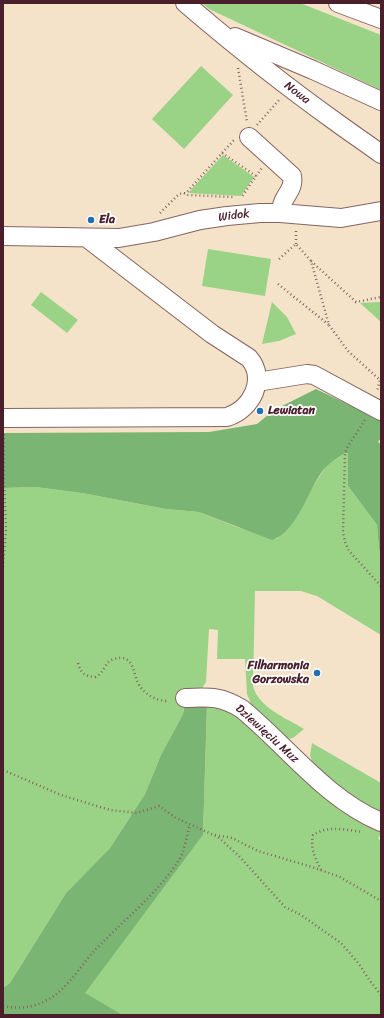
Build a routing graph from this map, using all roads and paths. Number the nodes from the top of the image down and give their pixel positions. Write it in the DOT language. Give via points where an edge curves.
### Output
graph roads {
  1 [pos="185,3"];
  2 [pos="338,3"];
  3 [pos="381,19"];
  4 [pos="216,29"];
  5 [pos="239,75"];
  6 [pos="280,99"];
  7 [pos="381,101"];
  8 [pos="243,136"];
  9 [pos="222,153"];
  10 [pos="381,154"];
  11 [pos="259,172"];
  12 [pos="256,176"];
  13 [pos="184,193"];
  14 [pos="179,194"];
  15 [pos="381,211"];
  16 [pos="280,213"];
  17 [pos="3,236"];
  18 [pos="87,238"];
  19 [pos="279,259"];
  20 [pos="311,261"];
  21 [pos="278,284"];
  22 [pos="381,297"];
  23 [pos="329,325"];
  24 [pos="257,382"];
  25 [pos="374,410"];
  26 [pos="4,425"];
  27 [pos="3,567"];
  28 [pos="381,586"];
  29 [pos="78,663"];
  30 [pos="185,698"];
  31 [pos="3,770"];
  32 [pos="381,822"];
  33 [pos="190,825"];
  34 [pos="366,833"];
  35 [pos="210,834"];
  36 [pos="321,870"];
  37 [pos="381,901"];
  38 [pos="381,995"];
  39 [pos="3,1006"];
  1 -- 4 [label="street, Nowa"];
  2 -- 3 [label="street"];
  4 -- 7 [label="street, Nowa"];
  4 -- 10 [label="street, Nowa"];
  5 -- 8 [label="path" via="245,107"];
  6 -- 8 [label="path"];
  8 -- 9 [label="path"];
  8 -- 16 [label="street" via="292,176 294,182"];
  9 -- 12 [label="path"];
  9 -- 13 [label="path"];
  11 -- 12 [label="path"];
  12 -- 13 [label="path" via="242,198"];
  13 -- 14 [label="path"];
  15 -- 16 [label="street, Widok" via="341,218"];
  16 -- 18 [label="street, Widok" via="200,220 119,238"];
  17 -- 18 [label="street, Widok"];
  18 -- 24 [label="street" via="206,329 249,358"];
  19 -- 20 [label="path" via="296,244"];
  20 -- 22 [label="path" via="356,302"];
  20 -- 23 [label="path"];
  21 -- 23 [label="path"];
  23 -- 25 [label="path" via="348,351 380,380"];
  24 -- 25 [label="street" via="314,375"];
  24 -- 26 [label="street" via="246,405 228,417"];
  25 -- 28 [label="path" via="345,453 343,532 344,542 349,550"];
  26 -- 27 [label="path" via="6,529"];
  29 -- 30 [label="path" via="84,674 95,677 102,673 111,660 125,659 133,666 138,683 148,695 163,701"];
  30 -- 32 [label="street, Dziewięciu Muz" via="220,698 230,701 242,709 331,792 356,810"];
  31 -- 33 [label="path" via="62,795 110,810 141,813 159,806"];
  33 -- 35 [label="path"];
  33 -- 39 [label="path" via="180,858 172,871 95,950 60,991 48,1000 26,1008"];
  34 -- 36 [label="path" via="328,829 313,835 312,851"];
  35 -- 36 [label="path" via="232,838 258,851"];
  35 -- 38 [label="path" via="218,837 239,856 285,907 341,943"];
  36 -- 37 [label="path" via="340,877"];
}
